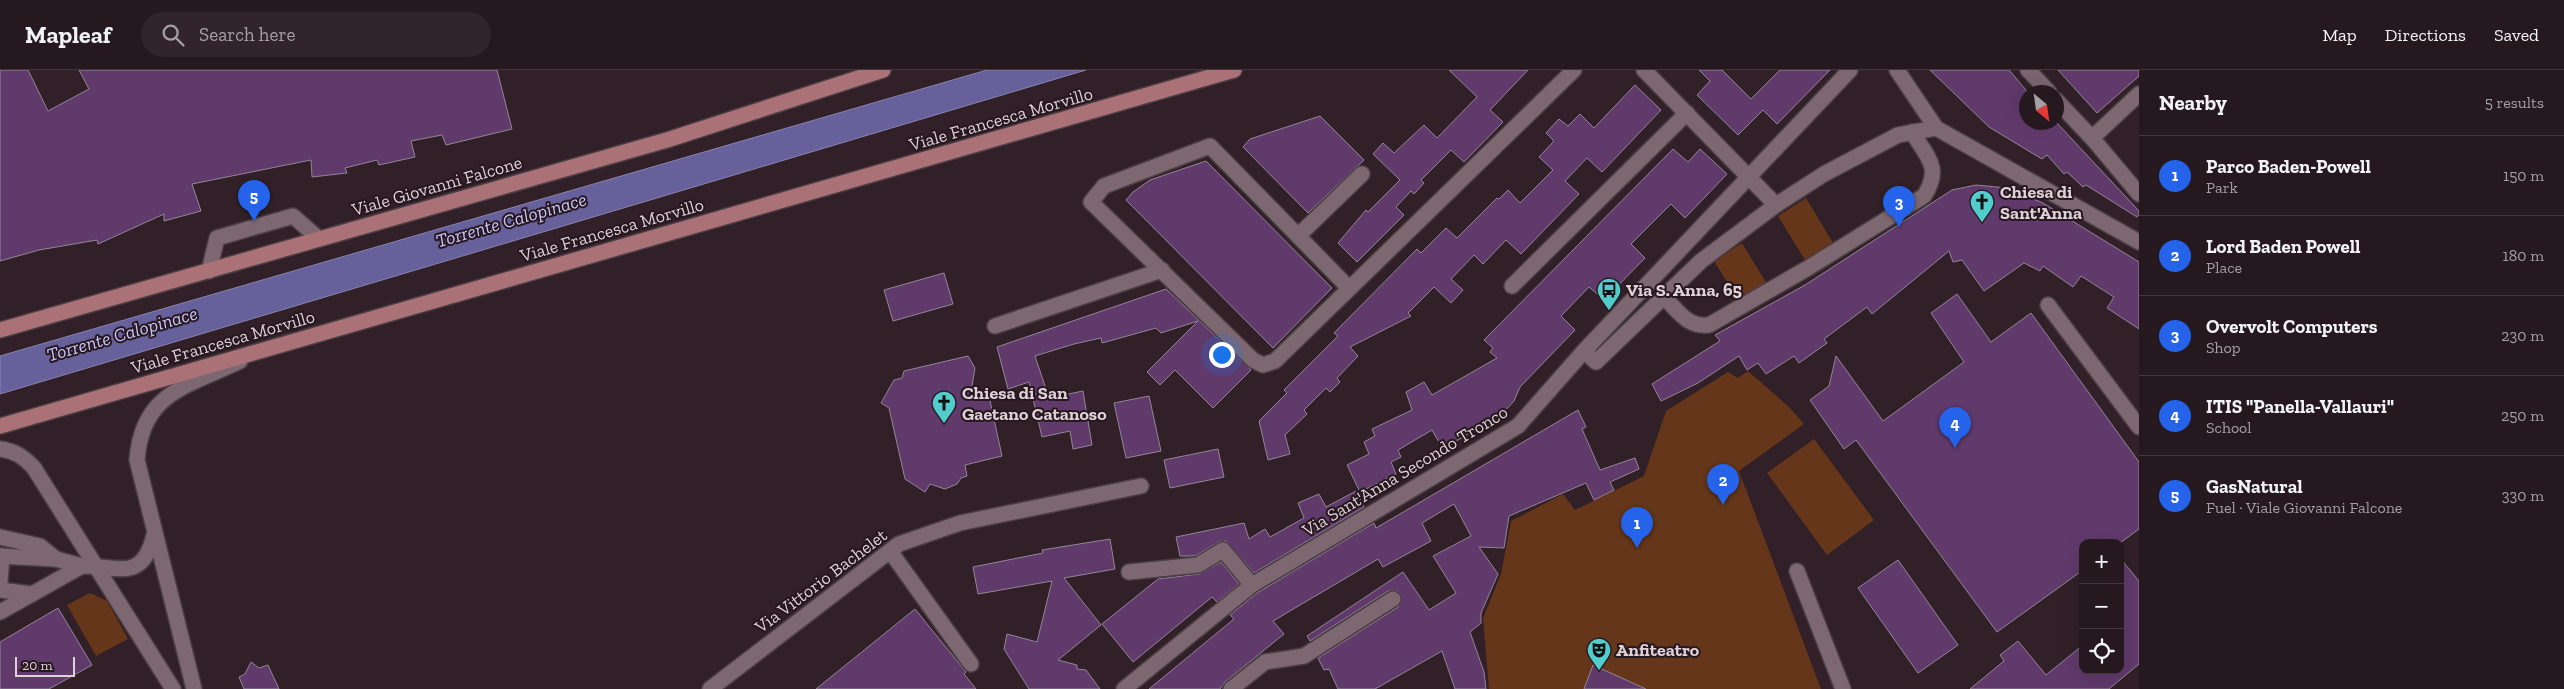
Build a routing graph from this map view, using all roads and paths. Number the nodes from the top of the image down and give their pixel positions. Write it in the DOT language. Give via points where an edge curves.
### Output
graph roads {
  1 [pos="883,70"];
  2 [pos="1234,70"];
  3 [pos="1574,70"];
  4 [pos="1644,70"];
  5 [pos="1850,70"];
  6 [pos="1897,70"];
  7 [pos="2028,70"];
  8 [pos="2042,85"];
  9 [pos="2139,94"];
  10 [pos="2064,108"];
  11 [pos="1687,113"];
  12 [pos="1936,128"];
  13 [pos="1912,132"];
  14 [pos="2092,138"];
  15 [pos="1362,174"];
  16 [pos="1749,176"];
  17 [pos="2139,194"];
  18 [pos="1776,205"];
  19 [pos="1298,236"];
  20 [pos="319,239"];
  21 [pos="2139,242"];
  22 [pos="1162,270"];
  23 [pos="209,271"];
  24 [pos="1512,286"];
  25 [pos="1349,288"];
  26 [pos="1664,297"];
  27 [pos="2048,305"];
  28 [pos="995,326"];
  29 [pos="0,330"];
  30 [pos="264,350"];
  31 [pos="1584,351"];
  32 [pos="0,426"];
  33 [pos="2139,428"];
  34 [pos="0,449"];
  35 [pos="1141,486"];
  36 [pos="154,536"];
  37 [pos="0,537"];
  38 [pos="890,551"];
  39 [pos="1,556"];
  40 [pos="56,559"];
  41 [pos="89,566"];
  42 [pos="1797,571"];
  43 [pos="1129,572"];
  44 [pos="0,582"];
  45 [pos="1252,586"];
  46 [pos="0,590"];
  47 [pos="32,594"];
  48 [pos="1393,600"];
  49 [pos="0,612"];
  50 [pos="971,664"];
  51 [pos="172,689"];
  52 [pos="194,689"];
  53 [pos="710,689"];
  54 [pos="1124,689"];
  55 [pos="1231,689"];
  56 [pos="1843,689"];
  1 -- 20 [label="main road, Viale Giovanni Falcone" via="667,140"];
  2 -- 30 [label="main road, Viale Francesca Morvillo"];
  3 -- 25 [label="street"];
  4 -- 11 [label="street"];
  5 -- 16 [label="street, Via Sant'Anna Secondo Tronco"];
  6 -- 12 [label="street"];
  7 -- 8 [label="street"];
  9 -- 14 [label="street"];
  10 -- 14 [label="street"];
  11 -- 16 [label="street"];
  11 -- 24 [label="street"];
  12 -- 13 [label="street"];
  12 -- 21 [label="street"];
  13 -- 18 [label="street" via="1898,135 1854,157"];
  13 -- 26 [label="street" via="1931,163 1933,181 1924,196 1709,325 1691,324"];
  14 -- 17 [label="street"];
  15 -- 19 [label="street"];
  16 -- 18 [label="street"];
  16 -- 31 [label="street, Via Sant'Anna Secondo Tronco"];
  18 -- 26 [label="street" via="1701,262"];
  19 -- 22 [label="street" via="1210,146 1104,186 1091,202"];
  19 -- 25 [label="street"];
  20 -- 23 [label="main road, Viale Giovanni Falcone"];
  20 -- 23 [label="street" via="293,216 217,238"];
  22 -- 25 [label="street" via="1254,360 1264,365 1275,361"];
  22 -- 28 [label="street"];
  23 -- 29 [label="main road, Viale Giovanni Falcone"];
  26 -- 31 [label="street" via="1596,362"];
  27 -- 33 [label="street"];
  30 -- 32 [label="main road, Viale Francesca Morvillo"];
  30 -- 36 [label="street" via="167,396 144,422 138,439 137,460"];
  31 -- 45 [label="street, Via Sant'Anna Secondo Tronco" via="1508,434"];
  34 -- 41 [label="street" via="11,450 24,457 34,468"];
  35 -- 38 [label="street, Via Vittorio Bachelet" via="960,523 898,544"];
  36 -- 41 [label="street" via="150,550 132,568 109,570"];
  36 -- 52 [label="street"];
  37 -- 40 [label="street" via="40,546"];
  38 -- 50 [label="street"];
  38 -- 53 [label="street, Via Vittorio Bachelet"];
  39 -- 40 [label="street"];
  39 -- 44 [label="street"];
  40 -- 41 [label="street"];
  41 -- 47 [label="street"];
  41 -- 51 [label="street"];
  42 -- 56 [label="street"];
  43 -- 45 [label="street" via="1198,565 1223,550"];
  45 -- 54 [label="street, Via Sant'Anna Secondo Tronco"];
  46 -- 47 [label="street"];
  47 -- 49 [label="street"];
  48 -- 55 [label="street" via="1304,656 1265,662"];
}
